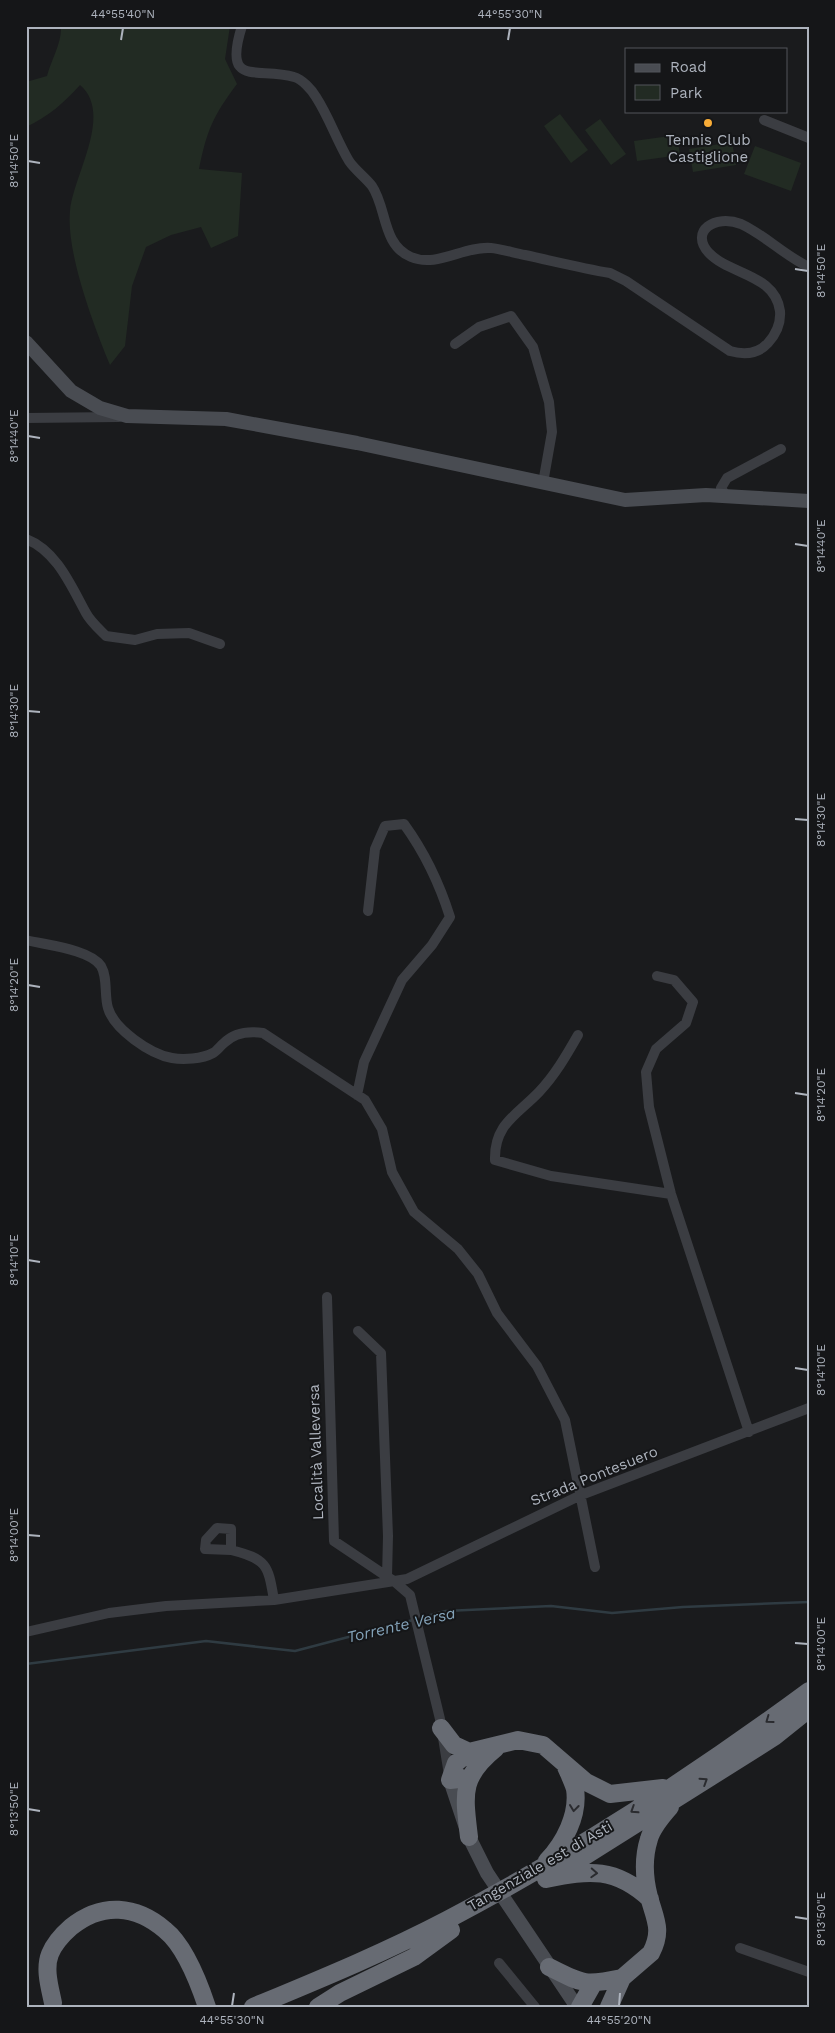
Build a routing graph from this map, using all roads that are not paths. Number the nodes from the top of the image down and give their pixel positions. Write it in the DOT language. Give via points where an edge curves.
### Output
graph roads {
  1 [pos="242,26"];
  2 [pos="764,120"];
  3 [pos="809,138"];
  4 [pos="809,267"];
  5 [pos="26,342"];
  6 [pos="455,344"];
  7 [pos="135,417"];
  8 [pos="26,418"];
  9 [pos="781,450"];
  10 [pos="543,483"];
  11 [pos="726,496"];
  12 [pos="809,501"];
  13 [pos="26,539"];
  14 [pos="220,644"];
  15 [pos="368,912"];
  16 [pos="26,940"];
  17 [pos="657,976"];
  18 [pos="578,1035"];
  19 [pos="357,1095"];
  20 [pos="671,1194"];
  21 [pos="327,1297"];
  22 [pos="358,1331"];
  23 [pos="809,1408"];
  24 [pos="749,1432"];
  25 [pos="581,1494"];
  26 [pos="231,1550"];
  27 [pos="595,1566"];
  28 [pos="391,1580"];
  29 [pos="274,1600"];
  30 [pos="26,1632"];
  31 [pos="809,1691"];
  32 [pos="809,1709"];
  33 [pos="442,1728"];
  34 [pos="500,1744"];
  35 [pos="469,1752"];
  36 [pos="564,1762"];
  37 [pos="468,1778"];
  38 [pos="450,1780"];
  39 [pos="672,1794"];
  40 [pos="469,1837"];
  41 [pos="544,1873"];
  42 [pos="650,1899"];
  43 [pos="451,1930"];
  44 [pos="740,1948"];
  45 [pos="499,1963"];
  46 [pos="549,1967"];
  47 [pos="809,1972"];
  48 [pos="622,1978"];
  49 [pos="593,1984"];
  50 [pos="205,1999"];
  51 [pos="54,2006"];
  52 [pos="607,2006"];
  53 [pos="253,2007"];
  54 [pos="283,2007"];
  55 [pos="318,2007"];
  56 [pos="535,2007"];
  57 [pos="578,2007"];
  1 -- 4 [label="street" via="236,47 239,64 243,69 260,74 296,77 316,96 350,163 372,187 387,231 408,256 429,261 471,249 493,248 610,273 730,351 740,354 766,346 780,318 779,304 766,285 710,253 704,244 704,232 708,226 716,220 738,223"];
  2 -- 3 [label="street"];
  5 -- 7 [label="street" via="71,390 109,412"];
  6 -- 10 [label="street" via="479,327 511,316 533,347 549,402 552,432"];
  7 -- 8 [label="street"];
  7 -- 10 [label="street" via="226,418"];
  9 -- 11 [label="street" via="727,478 721,488"];
  10 -- 11 [label="street" via="625,500"];
  11 -- 12 [label="street"];
  13 -- 14 [label="street" via="42,547 71,582 87,615 106,636 135,640 157,634 189,633"];
  15 -- 19 [label="street" via="375,849 385,826 404,824 431,866 450,916 432,945 402,980 364,1062"];
  16 -- 19 [label="street" via="90,957 101,967 108,1008 120,1029 148,1048 171,1058 192,1058 214,1053 226,1041 246,1031 263,1033"];
  17 -- 20 [label="street" via="674,980 693,1002 686,1023 656,1049 646,1072 649,1107"];
  18 -- 20 [label="street" via="561,1066 538,1093 504,1123 494,1145 495,1160 551,1176"];
  19 -- 25 [label="street" via="365,1100 382,1129 392,1172 414,1212 458,1249 478,1274 497,1313 537,1366 565,1420"];
  20 -- 24 [label="street"];
  21 -- 28 [label="street, Località Valleversa" via="334,1541"];
  22 -- 28 [label="street" via="381,1353"];
  23 -- 24 [label="street, Strada Pontesuero"];
  24 -- 25 [label="street, Strada Pontesuero"];
  25 -- 27 [label="street"];
  25 -- 28 [label="street, Strada Pontesuero" via="407,1579"];
  26 -- 29 [label="street" via="254,1556 269,1570"];
  28 -- 29 [label="street, Strada Pontesuero"];
  28 -- 33 [label="street" via="410,1595"];
  29 -- 30 [label="street, Strada Pontesuero" via="166,1606 109,1613"];
  31 -- 39 [label="highway, Tangenziale est di Asti, one-way"];
  39 -- 32 [label="highway, Tangenziale est di Asti, one-way" via="774,1737"];
  33 -- 35 [label="highway" via="454,1745"];
  33 -- 38 [label="street"];
  34 -- 35 [label="highway"];
  34 -- 36 [label="highway" via="518,1740 538,1743"];
  34 -- 37 [label="highway" via="480,1761"];
  35 -- 38 [label="highway" via="456,1763"];
  36 -- 39 [label="highway" via="594,1788 610,1794"];
  36 -- 41 [label="highway, one-way" via="575,1788 575,1808 571,1823"];
  37 -- 38 [label="highway"];
  37 -- 40 [label="highway" via="465,1801"];
  38 -- 40 [label="street"];
  39 -- 41 [label="highway, Tangenziale est di Asti" via="586,1857"];
  39 -- 42 [label="highway" via="649,1838 644,1859"];
  40 -- 46 [label="street" via="487,1873"];
  41 -- 42 [label="highway, one-way" via="613,1875 635,1885"];
  41 -- 43 [label="highway, Tangenziale est di Asti"];
  41 -- 53 [label="highway, Tangenziale est di Asti" via="329,1976"];
  42 -- 48 [label="highway" via="657,1923 654,1948"];
  43 -- 54 [label="highway, Tangenziale est di Asti"];
  43 -- 55 [label="highway" via="414,1957"];
  44 -- 47 [label="street"];
  45 -- 56 [label="street"];
  46 -- 49 [label="highway" via="578,1982"];
  46 -- 57 [label="street"];
  48 -- 49 [label="highway"];
  48 -- 52 [label="highway"];
  49 -- 57 [label="highway"];
  50 -- 51 [label="highway" via="186,1958 167,1931 144,1915 125,1910 101,1910 62,1934 50,1954 48,1979"];
}
